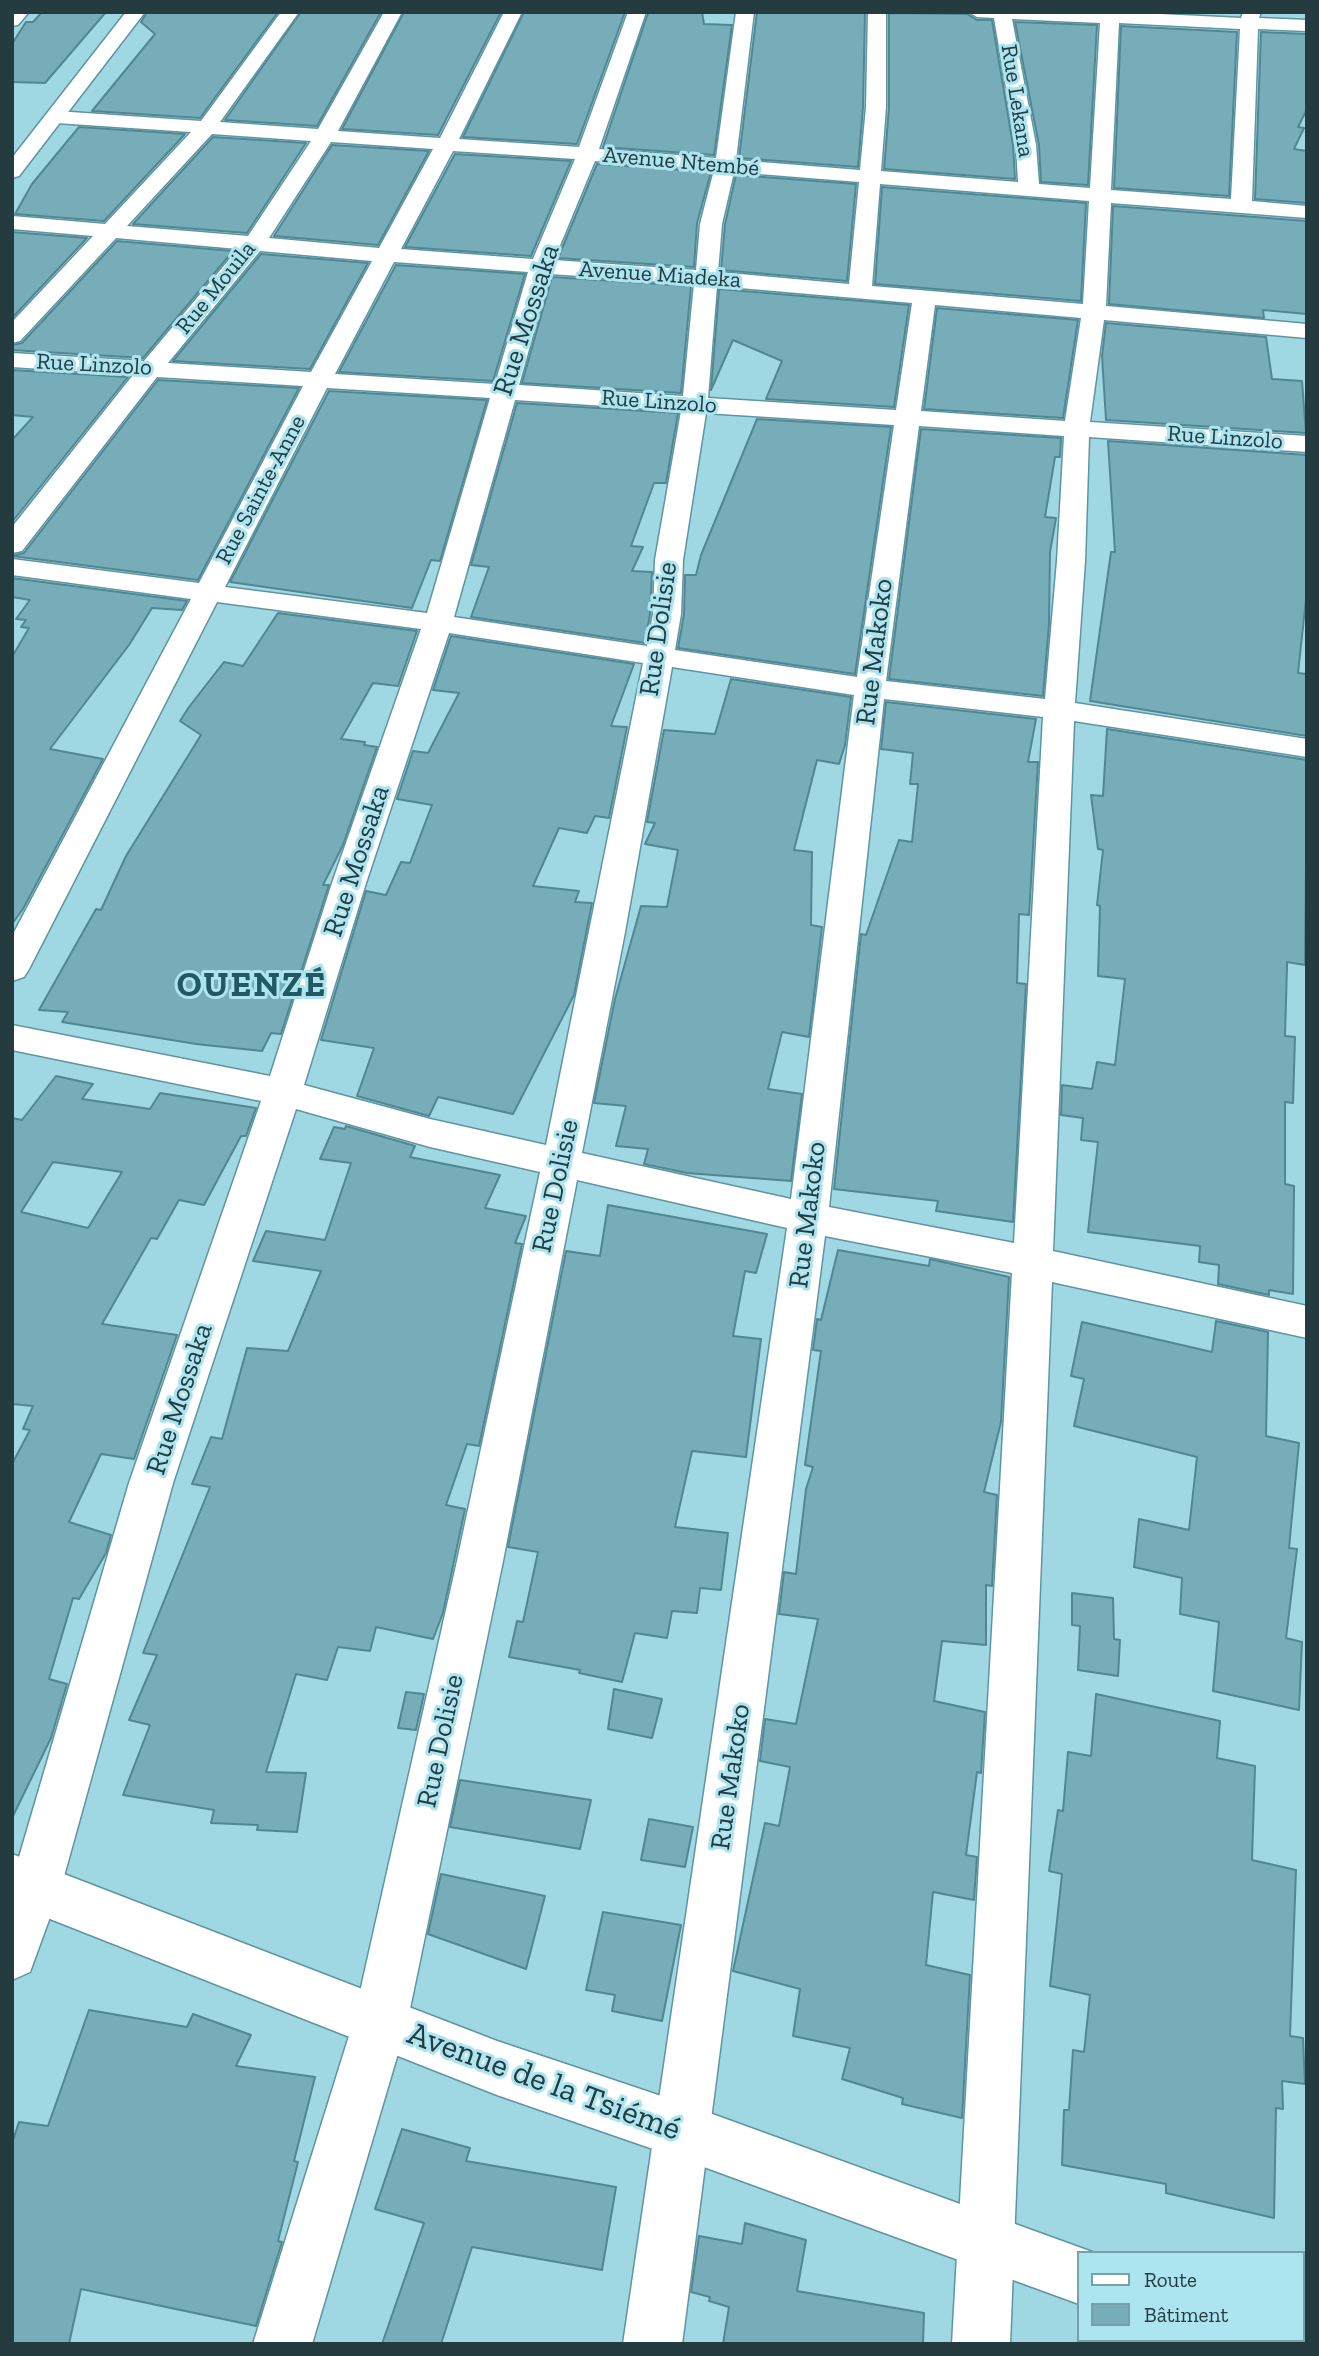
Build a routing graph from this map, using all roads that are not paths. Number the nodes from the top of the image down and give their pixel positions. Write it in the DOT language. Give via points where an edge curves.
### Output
graph roads {
  1 [pos="20,12"];
  2 [pos="118,12"];
  3 [pos="136,12"];
  4 [pos="290,12"];
  5 [pos="393,12"];
  6 [pos="513,12"];
  7 [pos="637,12"];
  8 [pos="745,12"];
  9 [pos="877,12"];
  10 [pos="977,12"];
  11 [pos="1003,13"];
  12 [pos="1110,14"];
  13 [pos="1250,18"];
  14 [pos="12,21"];
  15 [pos="1307,26"];
  16 [pos="56,117"];
  17 [pos="207,127"];
  18 [pos="324,137"];
  19 [pos="12,143"];
  20 [pos="446,145"];
  21 [pos="587,154"];
  22 [pos="725,166"];
  23 [pos="12,172"];
  24 [pos="869,177"];
  25 [pos="1029,190"];
  26 [pos="1099,196"];
  27 [pos="1241,207"];
  28 [pos="1307,212"];
  29 [pos="12,222"];
  30 [pos="111,230"];
  31 [pos="254,244"];
  32 [pos="384,256"];
  33 [pos="541,266"];
  34 [pos="706,278"];
  35 [pos="860,291"];
  36 [pos="924,298"];
  37 [pos="1094,311"];
  38 [pos="1307,331"];
  39 [pos="12,336"];
  40 [pos="12,360"];
  41 [pos="152,368"];
  42 [pos="319,380"];
  43 [pos="505,390"];
  44 [pos="695,405"];
  45 [pos="906,417"];
  46 [pos="1077,428"];
  47 [pos="1307,444"];
  48 [pos="12,545"];
  49 [pos="12,567"];
  50 [pos="208,592"];
  51 [pos="438,623"];
  52 [pos="658,654"];
  53 [pos="870,688"];
  54 [pos="1059,710"];
  55 [pos="1307,748"];
  56 [pos="12,969"];
  57 [pos="12,1037"];
  58 [pos="283,1092"];
  59 [pos="561,1164"];
  60 [pos="808,1218"];
  61 [pos="1033,1262"];
  62 [pos="1307,1322"];
  63 [pos="24,1883"];
  64 [pos="12,1954"];
  65 [pos="380,2022"];
  66 [pos="682,2132"];
  67 [pos="985,2241"];
  68 [pos="1078,2275"];
  69 [pos="282,2344"];
  70 [pos="652,2344"];
  71 [pos="981,2344"];
  1 -- 14 [label="street"];
  2 -- 19 [label="street"];
  3 -- 16 [label="street"];
  4 -- 17 [label="street"];
  5 -- 18 [label="street, Rue Mouila"];
  6 -- 20 [label="street, Rue Sainte-Anne"];
  7 -- 21 [label="street, Rue Mossaka"];
  8 -- 22 [label="street, Rue Dolisie"];
  9 -- 24 [label="street" via="876,107"];
  10 -- 11 [label="street"];
  11 -- 12 [label="street"];
  11 -- 25 [label="street, Rue Lekana" via="1026,145"];
  12 -- 13 [label="street"];
  12 -- 26 [label="street"];
  13 -- 15 [label="street"];
  13 -- 27 [label="street"];
  16 -- 17 [label="street, Avenue Ntembé"];
  16 -- 23 [label="street"];
  17 -- 18 [label="street, Avenue Ntembé"];
  17 -- 30 [label="street"];
  18 -- 20 [label="street, Avenue Ntembé"];
  18 -- 31 [label="street, Rue Mouila"];
  20 -- 21 [label="street, Avenue Ntembé"];
  20 -- 32 [label="street, Rue Sainte-Anne"];
  21 -- 22 [label="street, Avenue Ntembé"];
  21 -- 33 [label="street, Rue Mossaka"];
  22 -- 24 [label="street, Avenue Ntembé"];
  22 -- 34 [label="street, Rue Dolisie" via="711,224"];
  24 -- 25 [label="street, Avenue Ntembé"];
  24 -- 35 [label="street"];
  25 -- 26 [label="street, Avenue Ntembé"];
  26 -- 27 [label="street, Avenue Ntembé"];
  26 -- 37 [label="street"];
  27 -- 28 [label="street, Avenue Ntembé"];
  29 -- 30 [label="street, Avenue Miadeka"];
  30 -- 31 [label="street, Avenue Miadeka"];
  30 -- 39 [label="street"];
  31 -- 32 [label="street, Avenue Miadeka"];
  31 -- 41 [label="street, Rue Mouila"];
  32 -- 33 [label="street, Avenue Miadeka"];
  32 -- 42 [label="street, Rue Sainte-Anne"];
  33 -- 34 [label="street, Avenue Miadeka"];
  33 -- 43 [label="street, Rue Mossaka"];
  34 -- 35 [label="street, Avenue Miadeka"];
  34 -- 44 [label="street, Rue Dolisie"];
  35 -- 36 [label="street, Avenue Miadeka"];
  36 -- 37 [label="street, Avenue Miadeka"];
  36 -- 45 [label="street, Rue Makoko"];
  37 -- 38 [label="street, Avenue Miadeka"];
  37 -- 46 [label="street"];
  40 -- 41 [label="street, Rue Linzolo"];
  41 -- 42 [label="street, Rue Linzolo"];
  41 -- 48 [label="street, Rue Mouila"];
  42 -- 43 [label="street, Rue Linzolo"];
  42 -- 50 [label="street, Rue Sainte-Anne"];
  43 -- 44 [label="street, Rue Linzolo"];
  43 -- 51 [label="street, Rue Mossaka"];
  44 -- 45 [label="street, Rue Linzolo"];
  44 -- 52 [label="street, Rue Dolisie"];
  45 -- 46 [label="street, Rue Linzolo"];
  45 -- 53 [label="street, Rue Makoko"];
  46 -- 47 [label="street, Rue Linzolo"];
  46 -- 54 [label="street"];
  49 -- 50 [label="street"];
  50 -- 51 [label="street"];
  50 -- 56 [label="street, Rue Sainte-Anne"];
  51 -- 52 [label="street"];
  51 -- 58 [label="street, Rue Mossaka"];
  52 -- 53 [label="street"];
  52 -- 59 [label="street, Rue Dolisie"];
  53 -- 54 [label="street"];
  53 -- 60 [label="street, Rue Makoko"];
  54 -- 55 [label="street"];
  54 -- 61 [label="street"];
  57 -- 58 [label="street"];
  58 -- 59 [label="street"];
  58 -- 63 [label="street, Rue Mossaka" via="151,1483"];
  59 -- 60 [label="street"];
  59 -- 65 [label="street, Rue Dolisie"];
  60 -- 61 [label="street"];
  60 -- 66 [label="street, Rue Makoko"];
  61 -- 62 [label="street"];
  61 -- 67 [label="street"];
  63 -- 64 [label="street, Rue Mossaka"];
  63 -- 65 [label="street, Avenue de la Tsiémé"];
  65 -- 66 [label="street, Avenue de la Tsiémé"];
  65 -- 69 [label="street, Rue Dolisie"];
  66 -- 67 [label="street, Avenue de la Tsiémé"];
  66 -- 70 [label="street, Rue Makoko"];
  67 -- 68 [label="street, Avenue de la Tsiémé"];
  67 -- 71 [label="street"];
}
